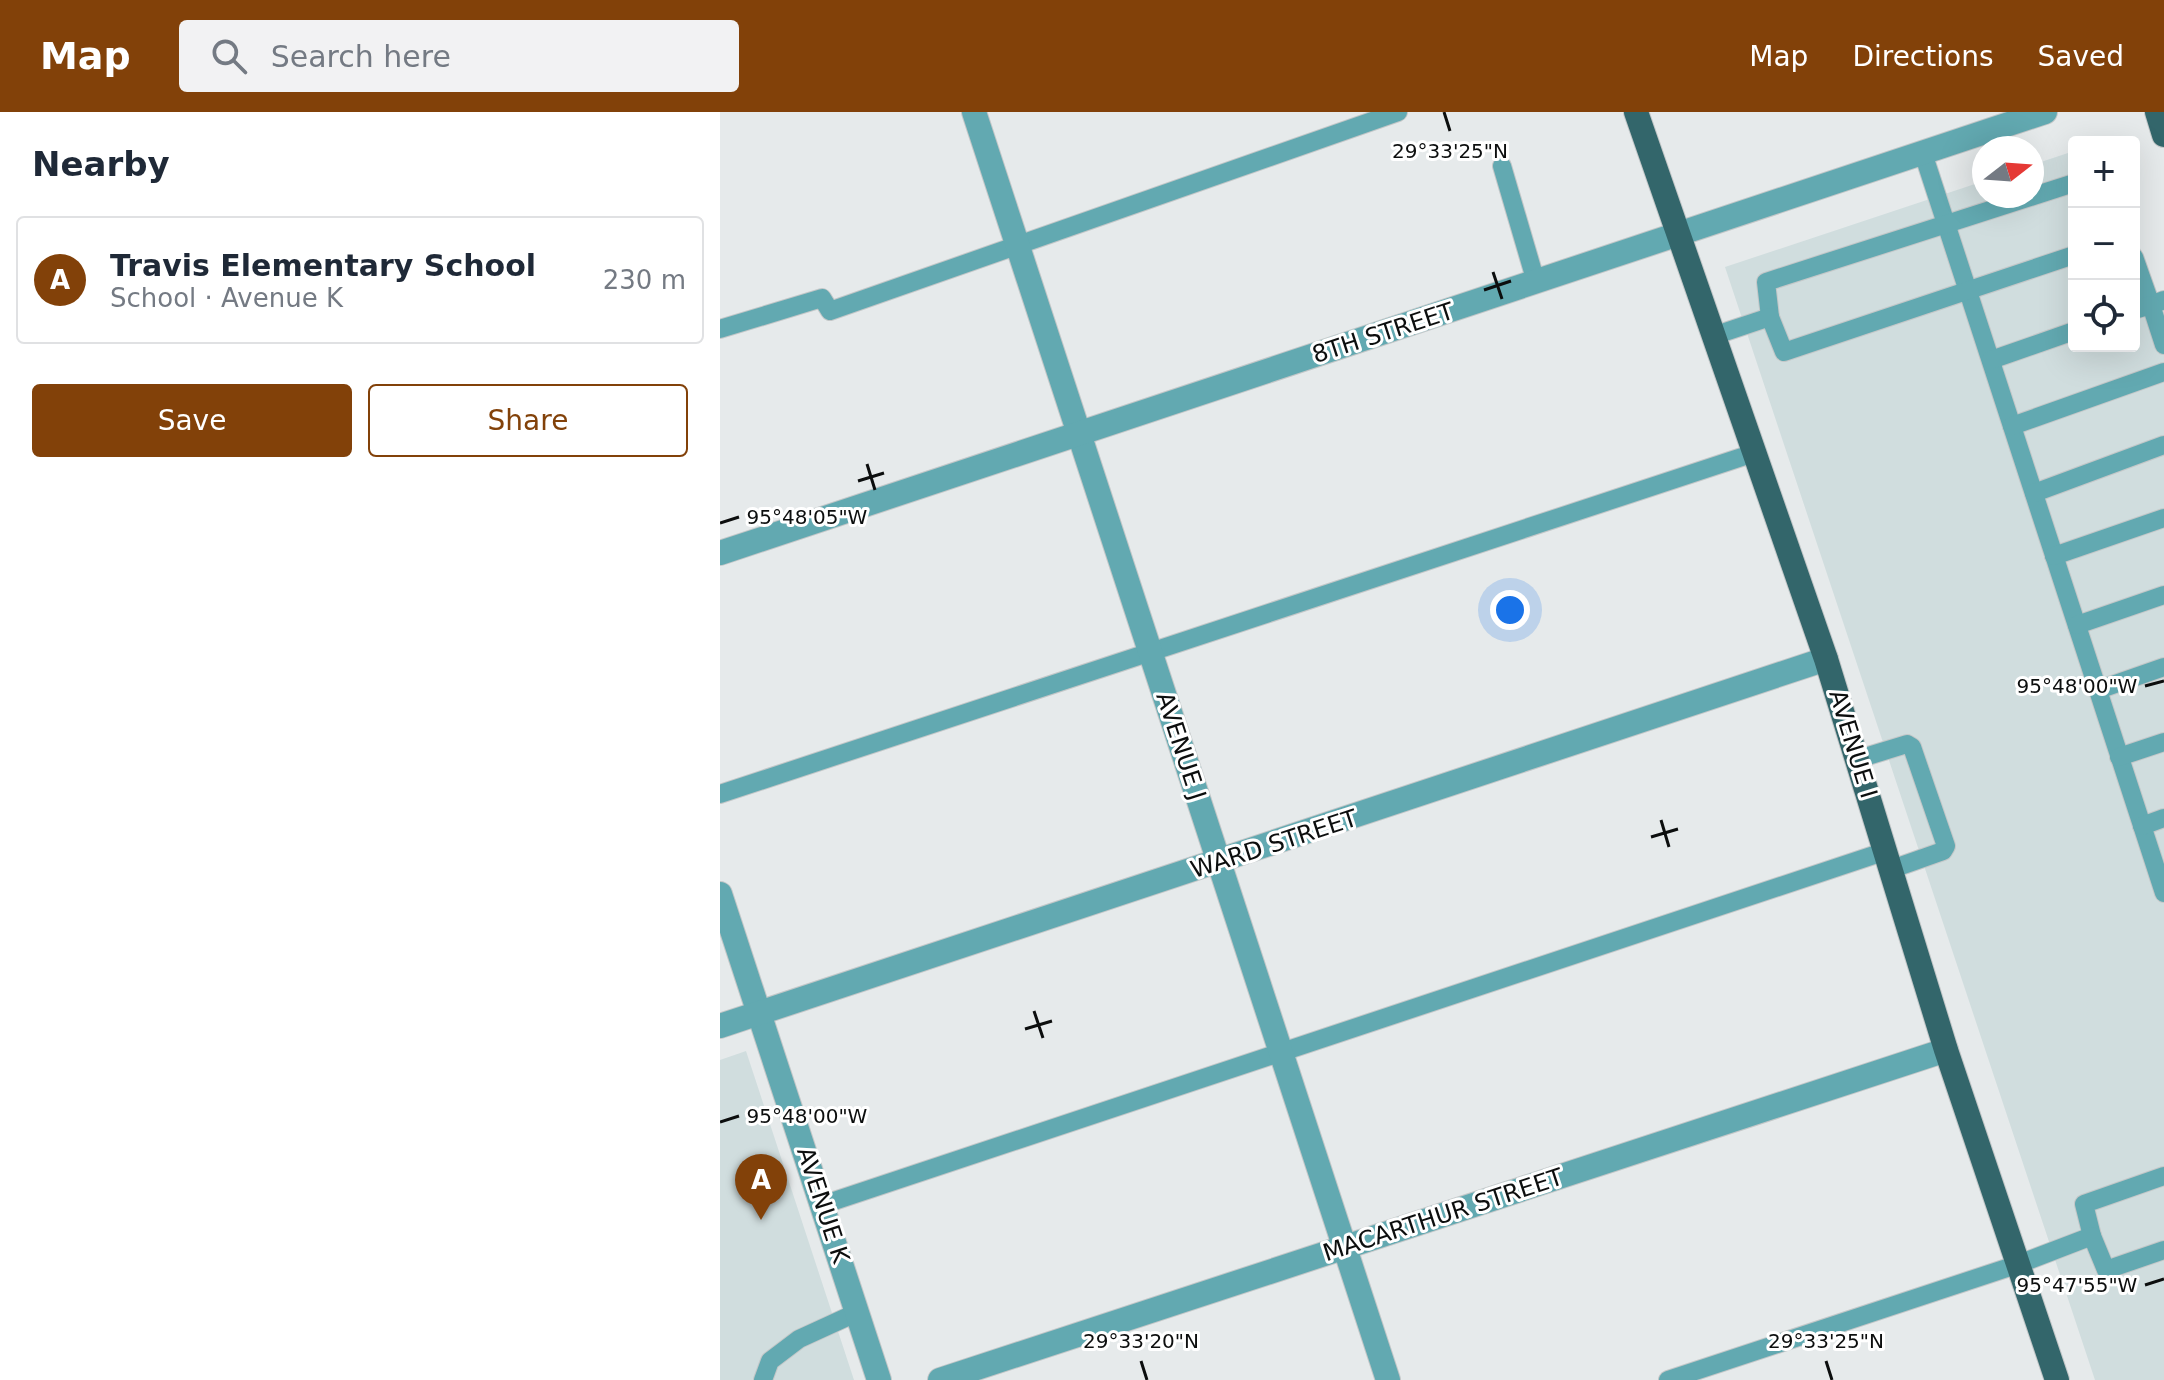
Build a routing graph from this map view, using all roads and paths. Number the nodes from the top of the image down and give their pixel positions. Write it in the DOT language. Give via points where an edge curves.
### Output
graph roads {
  1 [pos="974,112"];
  2 [pos="1398,112"];
  3 [pos="1636,112"];
  4 [pos="2045,112"];
  5 [pos="2157,112"];
  6 [pos="2164,135"];
  7 [pos="1923,153"];
  8 [pos="1502,166"];
  9 [pos="2068,185"];
  10 [pos="1946,225"];
  11 [pos="1677,235"];
  12 [pos="1017,244"];
  13 [pos="2068,257"];
  14 [pos="2140,275"];
  15 [pos="1536,282"];
  16 [pos="1968,291"];
  17 [pos="2150,305"];
  18 [pos="1770,317"];
  19 [pos="720,329"];
  20 [pos="2068,333"];
  21 [pos="1713,336"];
  22 [pos="2164,345"];
  23 [pos="1991,360"];
  24 [pos="2164,372"];
  25 [pos="2012,426"];
  26 [pos="1079,434"];
  27 [pos="2164,445"];
  28 [pos="1754,453"];
  29 [pos="2034,493"];
  30 [pos="2164,518"];
  31 [pos="720,553"];
  32 [pos="2054,556"];
  33 [pos="2164,595"];
  34 [pos="2077,625"];
  35 [pos="1151,652"];
  36 [pos="1826,659"];
  37 [pos="2164,667"];
  38 [pos="2098,690"];
  39 [pos="2164,742"];
  40 [pos="2119,757"];
  41 [pos="1858,759"];
  42 [pos="720,794"];
  43 [pos="2164,818"];
  44 [pos="2142,826"];
  45 [pos="1889,860"];
  46 [pos="1219,863"];
  47 [pos="2164,891"];
  48 [pos="720,894"];
  49 [pos="759,1013"];
  50 [pos="720,1026"];
  51 [pos="1946,1050"];
  52 [pos="1281,1052"];
  53 [pos="2164,1176"];
  54 [pos="822,1205"];
  55 [pos="2092,1236"];
  56 [pos="1345,1248"];
  57 [pos="2164,1250"];
  58 [pos="2019,1264"];
  59 [pos="858,1312"];
  60 [pos="763,1380"];
  61 [pos="879,1380"];
  62 [pos="940,1380"];
  63 [pos="1388,1380"];
  64 [pos="1668,1380"];
  65 [pos="2057,1380"];
  1 -- 12 [label="street, AVENUE J"];
  2 -- 12 [label="lane"];
  3 -- 11 [label="main road, AVENUE I"];
  4 -- 7 [label="street, 8TH STREET"];
  5 -- 6 [label="main road"];
  7 -- 10 [label="lane"];
  7 -- 11 [label="street, 8TH STREET"];
  8 -- 15 [label="lane"];
  9 -- 10 [label="lane"];
  10 -- 16 [label="lane"];
  10 -- 18 [label="lane" via="1766,282"];
  11 -- 15 [label="street, 8TH STREET"];
  11 -- 21 [label="main road, AVENUE I"];
  12 -- 19 [label="lane" via="830,311 822,298"];
  12 -- 26 [label="street, AVENUE J"];
  13 -- 16 [label="lane"];
  14 -- 17 [label="lane"];
  15 -- 26 [label="street, 8TH STREET"];
  16 -- 18 [label="lane" via="1784,352"];
  16 -- 23 [label="lane"];
  17 -- 22 [label="lane"];
  18 -- 21 [label="lane"];
  20 -- 23 [label="lane"];
  21 -- 28 [label="main road, AVENUE I"];
  23 -- 25 [label="lane"];
  24 -- 25 [label="lane"];
  25 -- 29 [label="lane"];
  26 -- 31 [label="street, 8TH STREET"];
  26 -- 35 [label="street, AVENUE J"];
  27 -- 29 [label="lane"];
  28 -- 35 [label="lane"];
  28 -- 36 [label="main road, AVENUE I"];
  29 -- 32 [label="lane"];
  30 -- 32 [label="lane"];
  32 -- 34 [label="lane"];
  33 -- 34 [label="lane"];
  34 -- 38 [label="lane"];
  35 -- 42 [label="lane"];
  35 -- 46 [label="street, AVENUE J"];
  36 -- 41 [label="main road, AVENUE I"];
  36 -- 46 [label="street, WARD STREET"];
  37 -- 38 [label="lane"];
  38 -- 40 [label="lane"];
  39 -- 40 [label="lane"];
  40 -- 44 [label="lane"];
  41 -- 45 [label="main road, AVENUE I"];
  41 -- 45 [label="lane" via="1907,744 1912,747 1946,846 1943,851"];
  43 -- 44 [label="lane"];
  44 -- 47 [label="lane"];
  45 -- 51 [label="main road, AVENUE I"];
  45 -- 52 [label="lane"];
  46 -- 49 [label="street, WARD STREET"];
  46 -- 52 [label="street, AVENUE J"];
  48 -- 49 [label="street, AVENUE K"];
  49 -- 50 [label="street, WARD STREET"];
  49 -- 54 [label="street, AVENUE K"];
  51 -- 56 [label="street, MACARTHUR STREET"];
  51 -- 58 [label="main road, AVENUE I"];
  52 -- 54 [label="lane"];
  52 -- 56 [label="street, AVENUE J"];
  53 -- 55 [label="lane" via="2084,1204"];
  54 -- 59 [label="street, AVENUE K"];
  55 -- 57 [label="lane" via="2106,1270"];
  55 -- 58 [label="lane"];
  56 -- 62 [label="street, MACARTHUR STREET"];
  56 -- 63 [label="street, AVENUE J"];
  58 -- 64 [label="lane"];
  58 -- 65 [label="main road, AVENUE I"];
  59 -- 60 [label="lane" via="799,1339 770,1361"];
  59 -- 61 [label="street, AVENUE K"];
}
